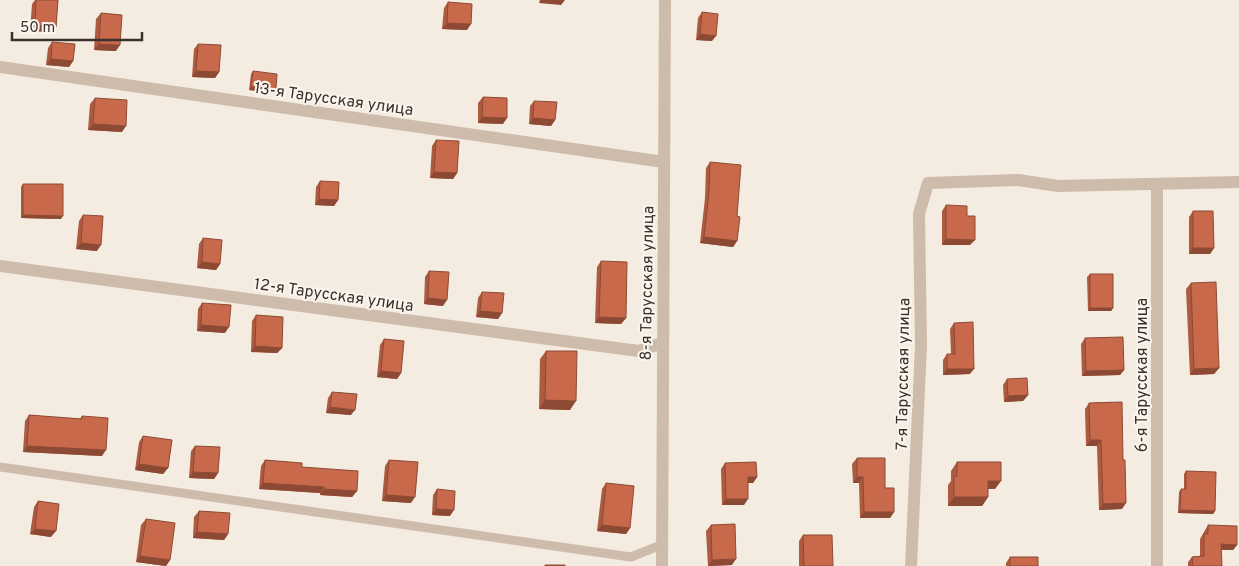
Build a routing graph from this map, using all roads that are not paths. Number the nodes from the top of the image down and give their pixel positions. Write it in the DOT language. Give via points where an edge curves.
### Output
graph roads {
  1 [pos="665,0"];
  2 [pos="0,67"];
  3 [pos="664,162"];
  4 [pos="1239,182"];
  5 [pos="1157,184"];
  6 [pos="0,266"];
  7 [pos="662,343"];
  8 [pos="0,467"];
  9 [pos="661,546"];
  10 [pos="662,566"];
  11 [pos="911,566"];
  12 [pos="1157,566"];
  1 -- 3 [label="street, 8-я Тарусская улица"];
  2 -- 3 [label="street, 13-я Тарусская улица"];
  3 -- 7 [label="street, 8-я Тарусская улица"];
  4 -- 5 [label="street"];
  5 -- 11 [label="street, 7-я Тарусская улица" via="1058,186 1018,180 928,183 919,214 921,345"];
  5 -- 12 [label="street, 6-я Тарусская улица"];
  6 -- 7 [label="street, 12-я Тарусская улица" via="639,351"];
  7 -- 9 [label="street, 8-я Тарусская улица"];
  8 -- 9 [label="lane" via="631,557"];
  9 -- 10 [label="street, 8-я Тарусская улица"];
}
